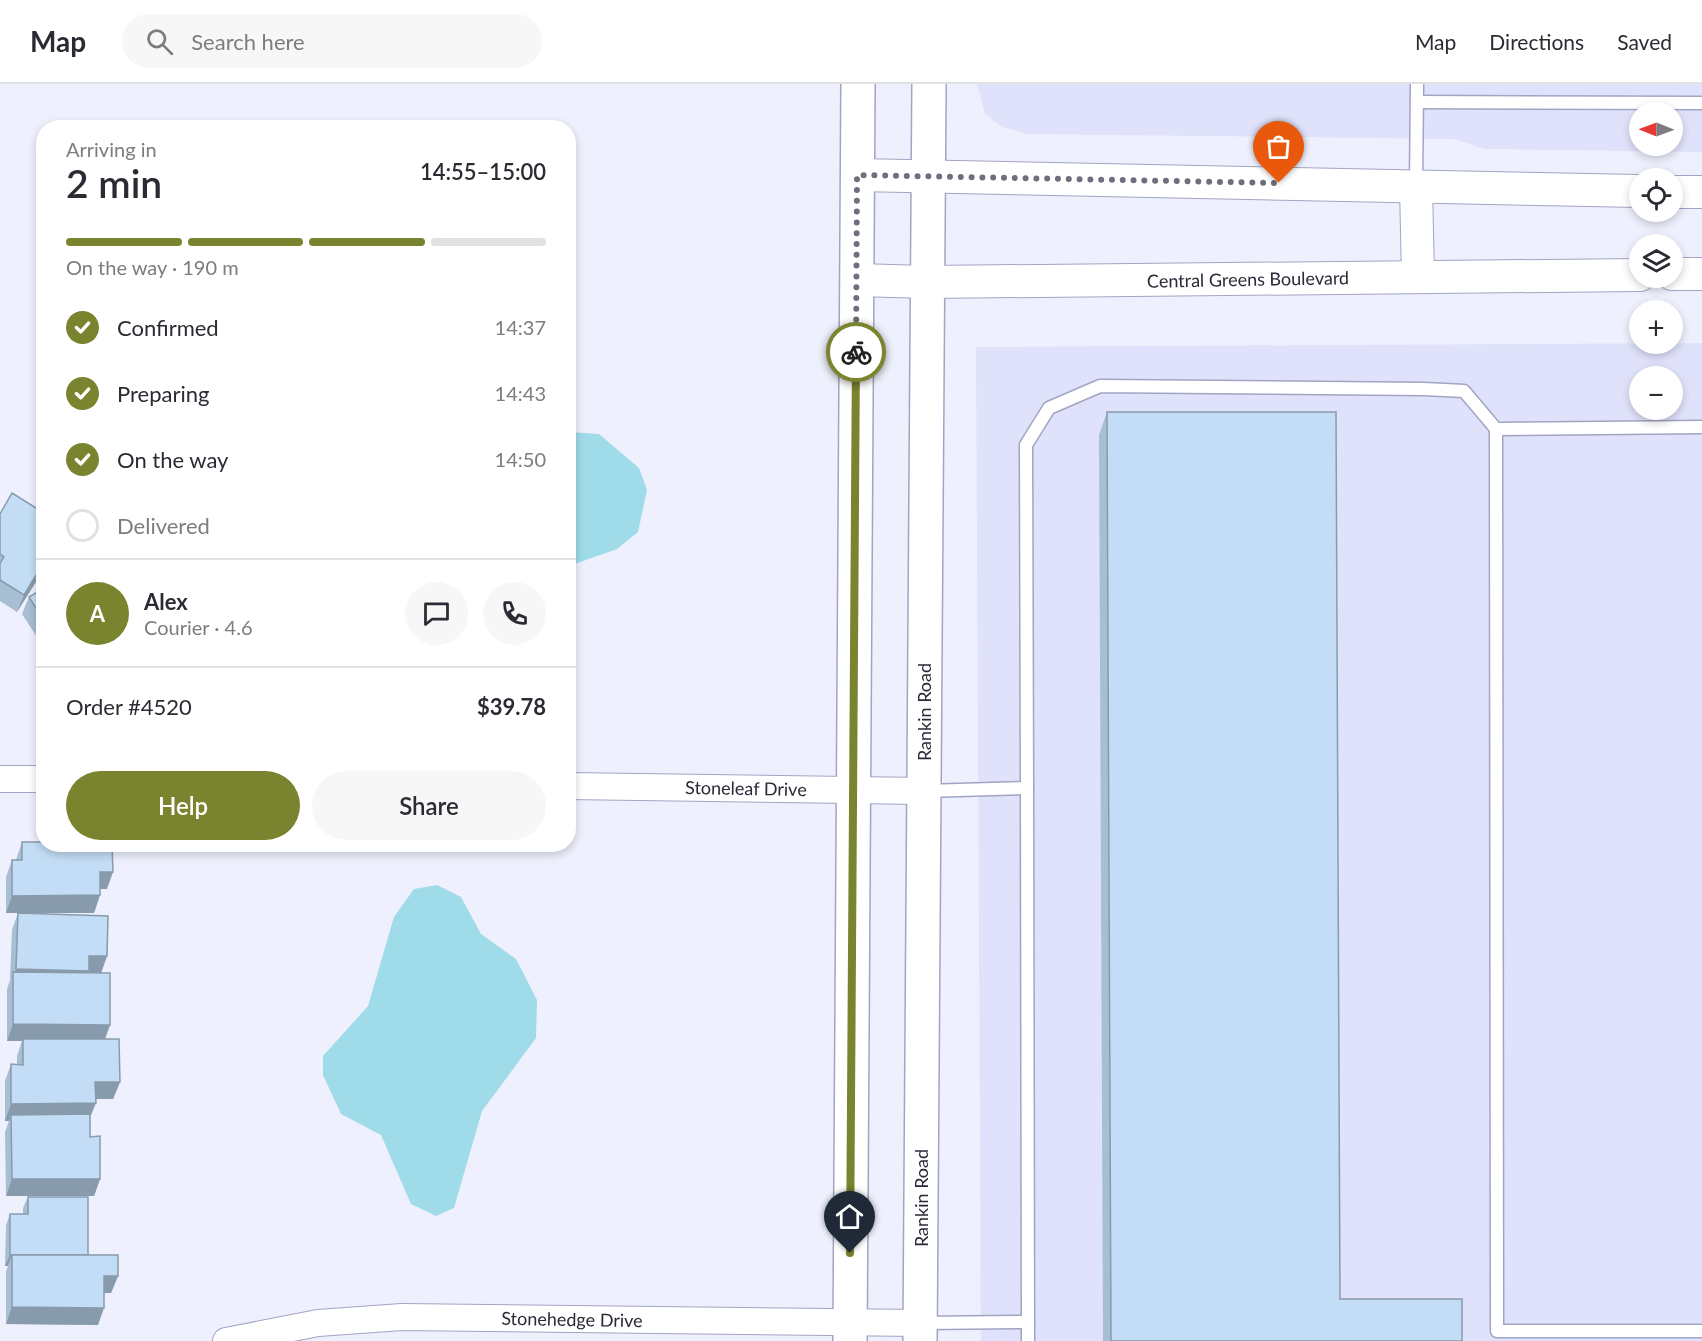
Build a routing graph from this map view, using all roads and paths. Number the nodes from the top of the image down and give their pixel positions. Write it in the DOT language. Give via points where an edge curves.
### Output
graph roads {
  1 [pos="858,84"];
  2 [pos="929,84"];
  3 [pos="1417,84"];
  4 [pos="1417,102"];
  5 [pos="1702,103"];
  6 [pos="857,175"];
  7 [pos="930,176"];
  8 [pos="1416,186"];
  9 [pos="1629,191"];
  10 [pos="1683,192"];
  11 [pos="1702,192"];
  12 [pos="1683,274"];
  13 [pos="1702,274"];
  14 [pos="1629,275"];
  15 [pos="1418,277"];
  16 [pos="856,280"];
  17 [pos="927,282"];
  18 [pos="1702,427"];
  19 [pos="1496,429"];
  20 [pos="0,779"];
  21 [pos="36,779"];
  22 [pos="576,786"];
  23 [pos="1028,788"];
  24 [pos="852,789"];
  25 [pos="923,790"];
  26 [pos="1028,1322"];
  27 [pos="1702,1331"];
  28 [pos="850,1332"];
  29 [pos="920,1332"];
  30 [pos="226,1341"];
  31 [pos="1028,1341"];
  1 -- 6 [label="main road"];
  2 -- 7 [label="main road, Rankin Road"];
  3 -- 4 [label="lane"];
  4 -- 5 [label="lane"];
  4 -- 8 [label="lane"];
  6 -- 7 [label="street"];
  6 -- 16 [label="main road"];
  7 -- 8 [label="street"];
  7 -- 17 [label="main road, Rankin Road"];
  8 -- 9 [label="street"];
  8 -- 15 [label="street"];
  10 -- 11 [label="street"];
  12 -- 13 [label="street"];
  14 -- 15 [label="street, Central Greens Boulevard"];
  15 -- 17 [label="street, Central Greens Boulevard"];
  16 -- 17 [label="street, Central Greens Boulevard"];
  16 -- 24 [label="main road"];
  17 -- 25 [label="main road, Rankin Road"];
  18 -- 19 [label="lane"];
  19 -- 23 [label="lane" via="1464,391 1100,386 1049,408 1026,445"];
  19 -- 27 [label="lane" via="1497,1331"];
  20 -- 21 [label="street"];
  22 -- 24 [label="street, Stoneleaf Drive"];
  23 -- 25 [label="lane"];
  23 -- 26 [label="lane"];
  24 -- 25 [label="street, Stoneleaf Drive"];
  24 -- 28 [label="main road"];
  25 -- 29 [label="main road, Rankin Road"];
  26 -- 29 [label="lane"];
  26 -- 31 [label="lane"];
  28 -- 29 [label="street, Stonehedge Drive"];
  28 -- 30 [label="street, Stonehedge Drive" via="402,1317 318,1323"];
}
